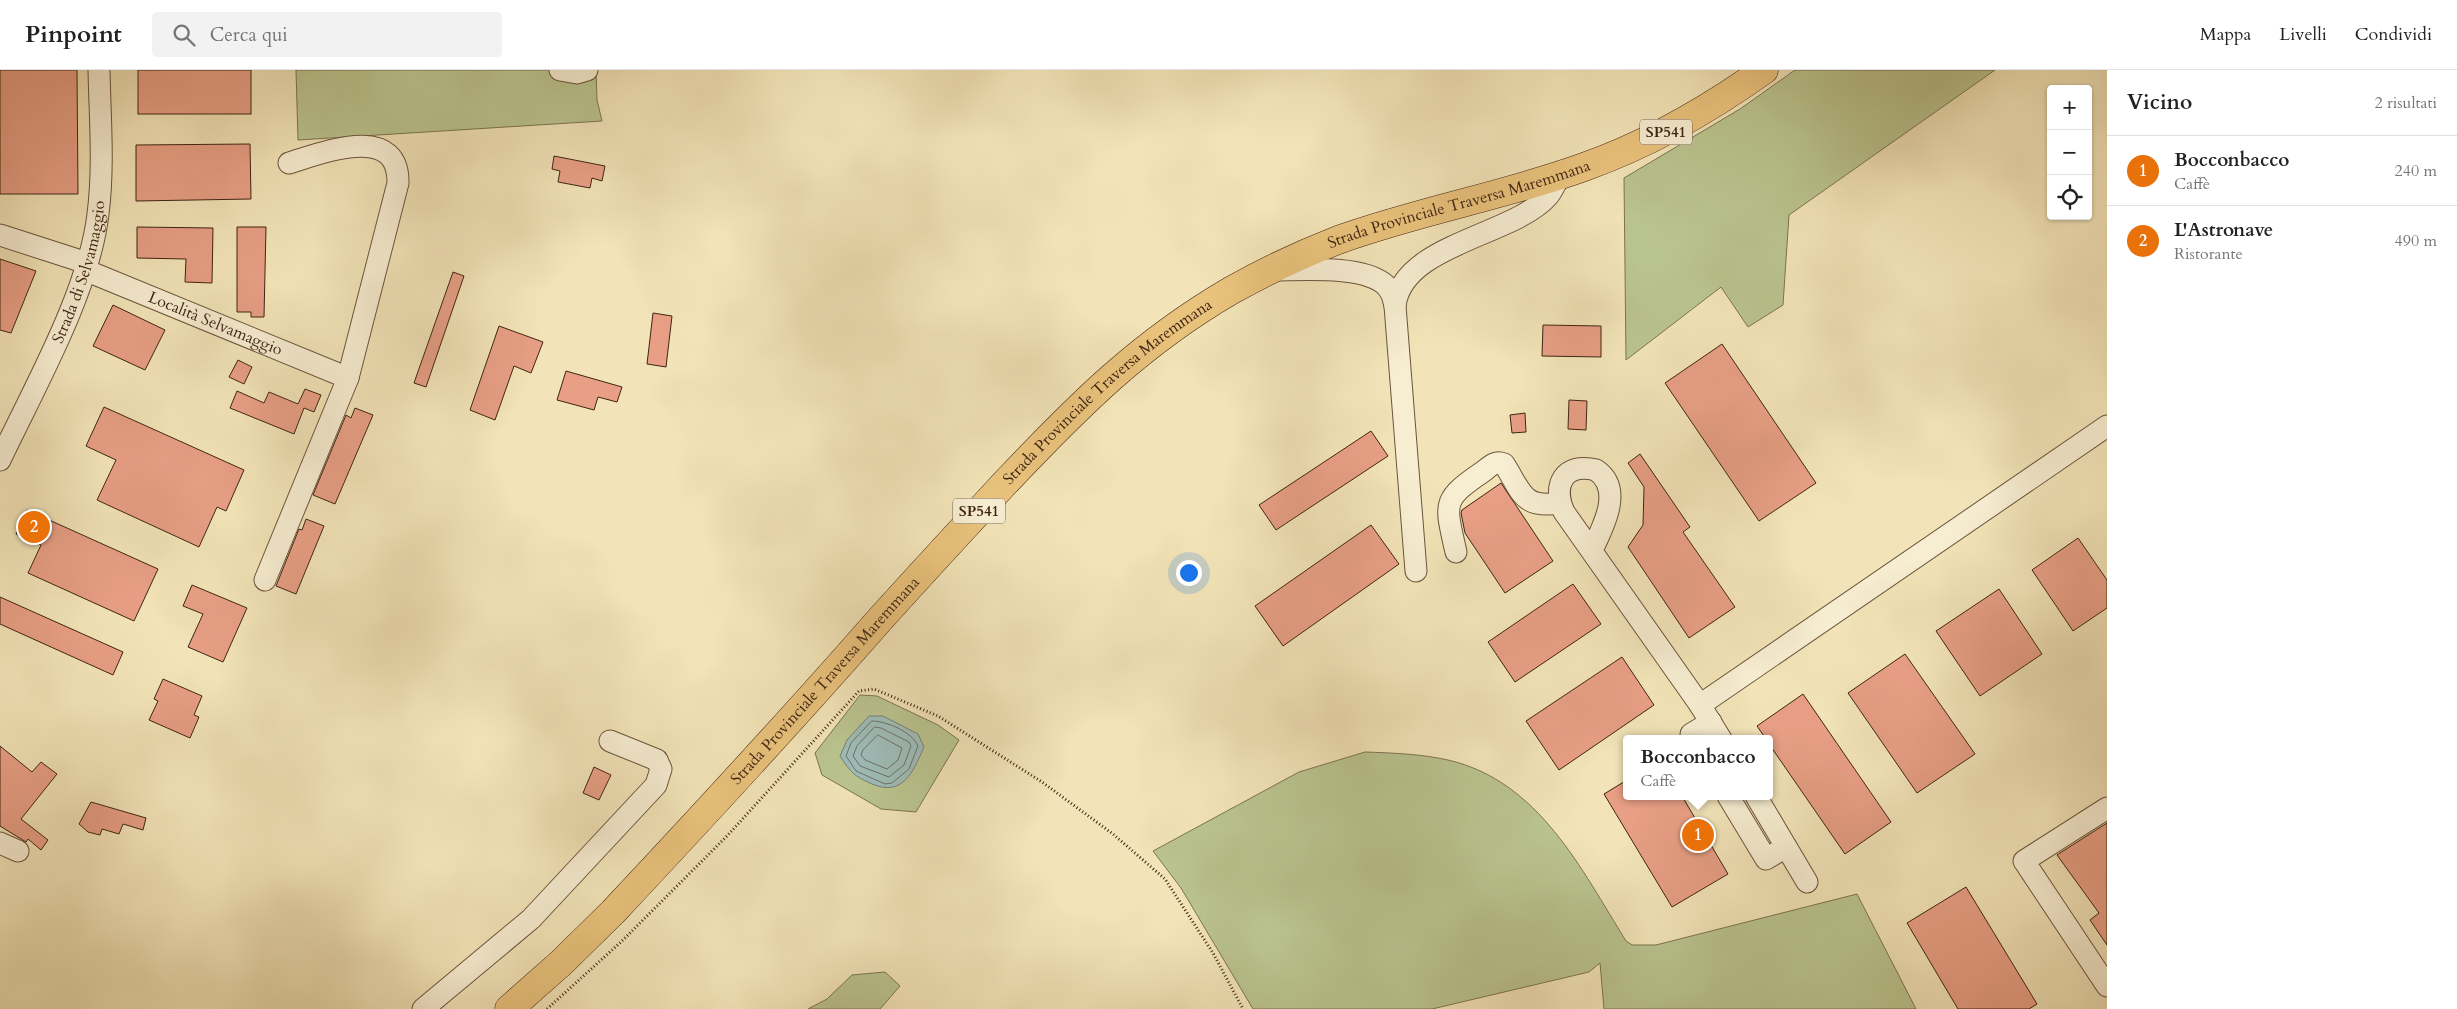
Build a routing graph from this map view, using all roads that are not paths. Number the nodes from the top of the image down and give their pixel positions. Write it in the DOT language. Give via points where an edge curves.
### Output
graph roads {
  1 [pos="99,70"];
  2 [pos="560,70"];
  3 [pos="587,70"];
  4 [pos="1764,70"];
  5 [pos="289,163"];
  6 [pos="1559,176"];
  7 [pos="0,235"];
  8 [pos="86,267"];
  9 [pos="1271,270"];
  10 [pos="1395,306"];
  11 [pos="348,378"];
  12 [pos="2107,426"];
  13 [pos="0,460"];
  14 [pos="1560,502"];
  15 [pos="1592,550"];
  16 [pos="1456,552"];
  17 [pos="1416,571"];
  18 [pos="265,580"];
  19 [pos="1711,722"];
  20 [pos="1691,735"];
  21 [pos="610,741"];
  22 [pos="1730,800"];
  23 [pos="1758,800"];
  24 [pos="2107,808"];
  25 [pos="1786,848"];
  26 [pos="1807,882"];
  27 [pos="2107,986"];
  28 [pos="423,1009"];
  29 [pos="509,1009"];
  1 -- 8 [label="street, Strada di Selvamaggio" via="99,202"];
  2 -- 3 [label="street" via="577,73"];
  4 -- 6 [label="main road, Strada Provinciale Traversa Maremmana / SP541" via="1649,141"];
  5 -- 11 [label="street" via="354,146 382,150 397,165 398,183 391,216"];
  6 -- 9 [label="main road, Strada Provinciale Traversa Maremmana / SP541" via="1353,235"];
  6 -- 10 [label="street" via="1548,196 1535,206 1415,270 1398,289"];
  7 -- 8 [label="street, Località Selvamaggio"];
  8 -- 11 [label="street, Località Selvamaggio"];
  8 -- 13 [label="street, Strada di Selvamaggio"];
  9 -- 10 [label="street" via="1367,275 1384,284"];
  9 -- 29 [label="main road, Strada Provinciale Traversa Maremmana / SP541" via="1181,322 1121,367 1084,401 965,526 626,897 562,963"];
  10 -- 17 [label="street"];
  11 -- 18 [label="street"];
  12 -- 19 [label="street"];
  14 -- 15 [label="street"];
  14 -- 15 [label="street" via="1561,481 1568,472 1590,468 1605,478 1610,489 1609,506"];
  14 -- 16 [label="street" via="1534,504 1527,499 1504,464 1496,463 1460,487 1453,496 1449,520"];
  15 -- 19 [label="street"];
  19 -- 20 [label="street"];
  21 -- 28 [label="street" via="657,760 661,769 656,785 531,919"];
  22 -- 25 [label="street" via="1766,860"];
  23 -- 25 [label="street"];
  24 -- 27 [label="street" via="2024,860"];
  25 -- 26 [label="street"];
}
